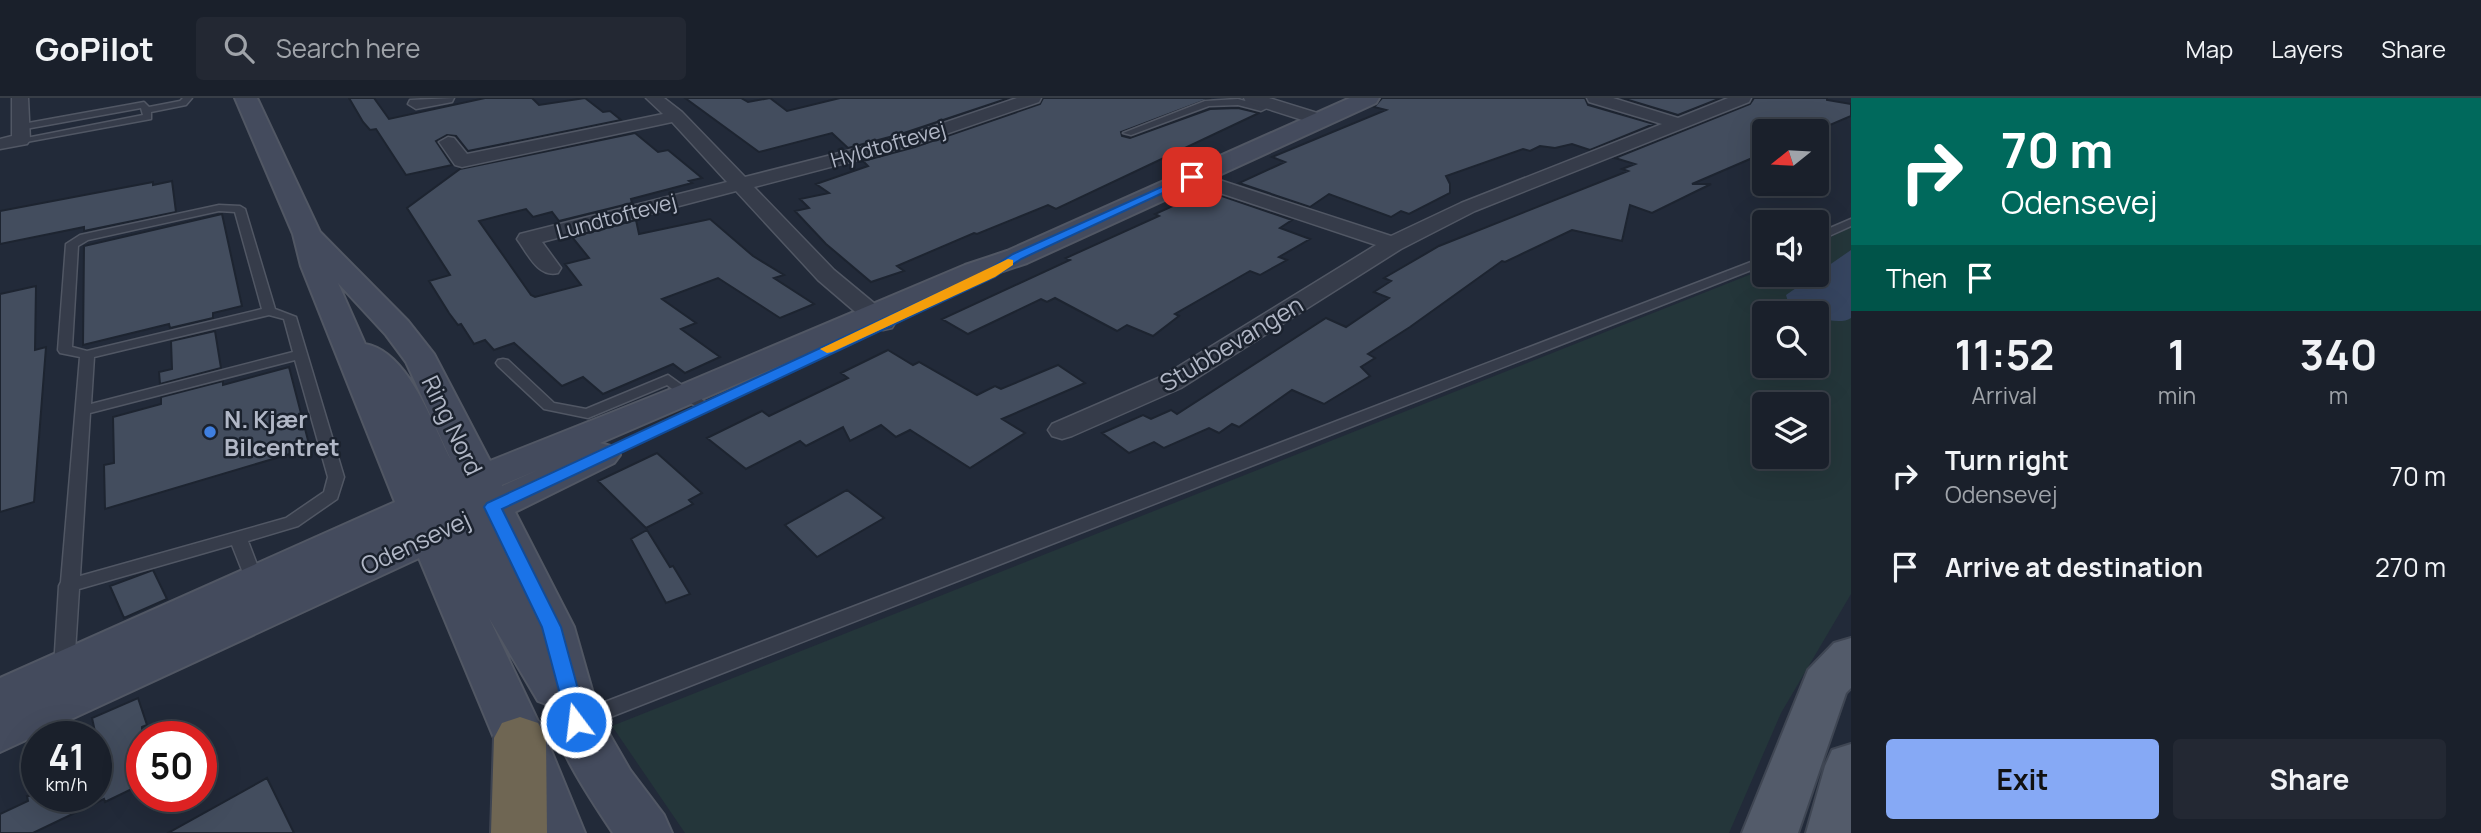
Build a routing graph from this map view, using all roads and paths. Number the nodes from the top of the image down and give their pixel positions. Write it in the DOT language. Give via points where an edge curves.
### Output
graph roads {
  1 [pos="20,98"];
  2 [pos="188,98"];
  3 [pos="246,98"];
  4 [pos="446,98"];
  5 [pos="1033,98"];
  6 [pos="1252,98"];
  7 [pos="1368,98"];
  8 [pos="1595,98"];
  9 [pos="1743,98"];
  10 [pos="658,99"];
  11 [pos="416,104"];
  12 [pos="1271,104"];
  13 [pos="676,116"];
  14 [pos="1321,120"];
  15 [pos="1677,123"];
  16 [pos="1128,133"];
  17 [pos="21,134"];
  18 [pos="449,142"];
  19 [pos="0,144"];
  20 [pos="1192,177"];
  21 [pos="741,184"];
  22 [pos="1851,222"];
  23 [pos="307,233"];
  24 [pos="1829,233"];
  25 [pos="1393,244"];
  26 [pos="1752,266"];
  27 [pos="550,268"];
  28 [pos="269,311"];
  29 [pos="877,320"];
  30 [pos="301,354"];
  31 [pos="87,355"];
  32 [pos="503,363"];
  33 [pos="695,400"];
  34 [pos="82,411"];
  35 [pos="1062,430"];
  36 [pos="455,507"];
  37 [pos="238,537"];
  38 [pos="256,583"];
  39 [pos="68,586"];
  40 [pos="1851,656"];
  41 [pos="76,681"];
  42 [pos="1,720"];
  43 [pos="576,722"];
  44 [pos="520,738"];
  45 [pos="1851,765"];
  46 [pos="519,833"];
  47 [pos="557,833"];
  48 [pos="644,833"];
  49 [pos="1770,833"];
  50 [pos="1834,833"];
  1 -- 17 [label="street"];
  2 -- 17 [label="lane" via="183,103 146,110 144,105"];
  3 -- 23 [label="main road, Ring Nord"];
  4 -- 11 [label="street"];
  5 -- 21 [label="street, Hyldtoftevej" via="908,141"];
  6 -- 12 [label="street"];
  7 -- 14 [label="main road, Odensevej"];
  8 -- 15 [label="street"];
  9 -- 15 [label="street, Stubbevangen"];
  10 -- 13 [label="street"];
  12 -- 14 [label="street"];
  12 -- 16 [label="lane" via="1261,108 1238,102 1208,103"];
  13 -- 18 [label="street" via="462,161"];
  13 -- 21 [label="street"];
  14 -- 20 [label="main road, Odensevej"];
  15 -- 25 [label="street, Stubbevangen" via="1468,207"];
  17 -- 19 [label="street"];
  20 -- 25 [label="street"];
  20 -- 29 [label="main road, Odensevej" via="1017,257 990,274"];
  21 -- 27 [label="street, Lundtoftevej" via="528,239"];
  21 -- 29 [label="street" via="826,275"];
  22 -- 24 [label="lane"];
  23 -- 36 [label="main road, Ring Nord" via="348,340"];
  23 -- 36 [label="main road, Ring Nord" via="422,361"];
  25 -- 35 [label="street, Stubbevangen" via="1172,382"];
  26 -- 43 [label="lane"];
  28 -- 30 [label="lane" via="290,317"];
  28 -- 31 [label="lane"];
  28 -- 31 [label="lane" via="240,209 219,208 84,237 72,244 65,350"];
  29 -- 33 [label="main road, Odensevej"];
  29 -- 33 [label="main road, Odensevej" via="756,365"];
  30 -- 34 [label="lane"];
  30 -- 37 [label="lane" via="336,477 331,495 292,522"];
  31 -- 34 [label="lane"];
  32 -- 33 [label="lane" via="549,406 588,414 668,379"];
  33 -- 36 [label="main road, Odensevej"];
  34 -- 39 [label="lane"];
  36 -- 38 [label="main road, Odensevej"];
  36 -- 41 [label="main road, Odensevej"];
  36 -- 43 [label="main road" via="505,606"];
  36 -- 44 [label="main road, Ring Nord"];
  37 -- 38 [label="lane"];
  37 -- 39 [label="lane"];
  38 -- 41 [label="main road, Odensevej"];
  39 -- 41 [label="lane"];
  40 -- 49 [label="main road" via="1825,684"];
  41 -- 42 [label="main road, Odensevej"];
  43 -- 48 [label="main road" via="611,786"];
  44 -- 46 [label="highway"];
  44 -- 47 [label="main road, Ring Nord"];
  45 -- 50 [label="main road"];
}
